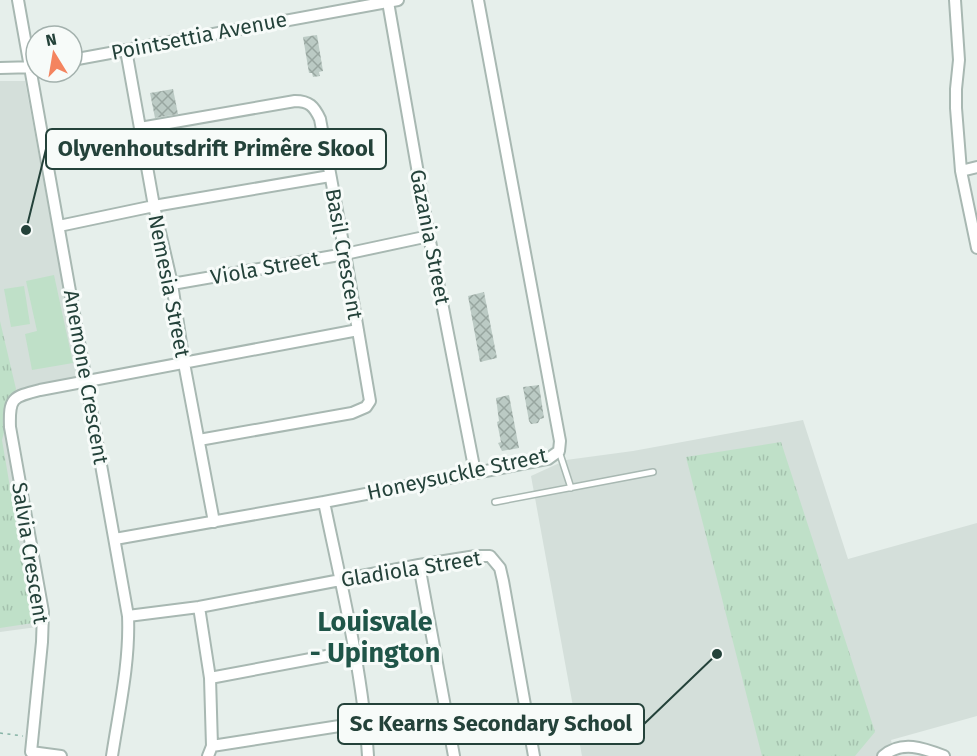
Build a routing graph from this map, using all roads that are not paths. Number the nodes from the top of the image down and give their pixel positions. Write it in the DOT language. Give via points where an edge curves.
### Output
graph roads {
  1 [pos="18,0"];
  2 [pos="478,0"];
  3 [pos="955,0"];
  4 [pos="393,1"];
  5 [pos="24,27"];
  6 [pos="126,50"];
  7 [pos="84,58"];
  8 [pos="24,67"];
  9 [pos="0,68"];
  10 [pos="36,84"];
  11 [pos="140,128"];
  12 [pos="977,167"];
  13 [pos="961,171"];
  14 [pos="330,176"];
  15 [pos="154,206"];
  16 [pos="59,226"];
  17 [pos="429,236"];
  18 [pos="977,248"];
  19 [pos="345,254"];
  20 [pos="172,284"];
  21 [pos="358,330"];
  22 [pos="184,363"];
  23 [pos="86,382"];
  24 [pos="199,440"];
  25 [pos="559,451"];
  26 [pos="475,472"];
  27 [pos="653,472"];
  28 [pos="571,488"];
  29 [pos="324,502"];
  30 [pos="495,502"];
  31 [pos="214,522"];
  32 [pos="115,539"];
  33 [pos="419,565"];
  34 [pos="341,580"];
  35 [pos="199,607"];
  36 [pos="128,616"];
  37 [pos="353,651"];
  38 [pos="210,678"];
  39 [pos="365,722"];
  40 [pos="210,751"];
  41 [pos="61,756"];
  42 [pos="112,756"];
  43 [pos="368,756"];
  44 [pos="454,756"];
  45 [pos="534,756"];
  46 [pos="883,756"];
  47 [pos="944,756"];
  1 -- 5 [label="street, Anemone Crescent"];
  2 -- 25 [label="street, Honeysuckle Street" via="548,369"];
  3 -- 13 [label="street"];
  4 -- 6 [label="street, Pointsettia Avenue"];
  4 -- 17 [label="street, Gazania Street"];
  6 -- 7 [label="street, Pointsettia Avenue"];
  6 -- 11 [label="street, Nemesia Street"];
  8 -- 9 [label="street"];
  10 -- 16 [label="street, Anemone Crescent"];
  11 -- 14 [label="street, Basil Crescent" via="306,102 320,119"];
  11 -- 15 [label="street, Nemesia Street"];
  12 -- 13 [label="street"];
  13 -- 18 [label="street"];
  14 -- 15 [label="street"];
  14 -- 19 [label="street, Basil Crescent"];
  15 -- 16 [label="street"];
  15 -- 20 [label="street, Nemesia Street"];
  16 -- 23 [label="street, Anemone Crescent"];
  17 -- 19 [label="street, Viola Street"];
  17 -- 26 [label="street, Gazania Street"];
  19 -- 20 [label="street, Viola Street"];
  19 -- 21 [label="street, Basil Crescent"];
  20 -- 22 [label="street, Nemesia Street"];
  21 -- 22 [label="street"];
  21 -- 24 [label="street, Basil Crescent" via="370,392 366,407 352,413"];
  22 -- 23 [label="street"];
  22 -- 24 [label="street, Nemesia Street"];
  23 -- 32 [label="street, Anemone Crescent"];
  23 -- 41 [label="street, Salvia Crescent" via="27,393 9,408 43,612 31,752"];
  24 -- 31 [label="street, Nemesia Street"];
  25 -- 26 [label="street, Honeysuckle Street" via="548,459"];
  25 -- 28 [label="lane"];
  26 -- 29 [label="street, Honeysuckle Street"];
  27 -- 28 [label="lane"];
  28 -- 30 [label="lane"];
  29 -- 31 [label="street, Honeysuckle Street"];
  29 -- 34 [label="street"];
  31 -- 32 [label="street, Honeysuckle Street"];
  32 -- 36 [label="street, Anemone Crescent"];
  33 -- 34 [label="street, Gladiola Street"];
  33 -- 44 [label="street"];
  33 -- 45 [label="street, Gladiola Street" via="484,555 490,556 500,568"];
  34 -- 35 [label="street, Gladiola Street"];
  34 -- 37 [label="street"];
  35 -- 36 [label="street, Gladiola Street"];
  35 -- 38 [label="street"];
  36 -- 42 [label="street, Anemone Crescent"];
  37 -- 38 [label="street"];
  37 -- 39 [label="street"];
  38 -- 40 [label="street"];
  39 -- 40 [label="street"];
  39 -- 43 [label="street"];
  46 -- 47 [label="street" via="891,749 909,746"];
}
